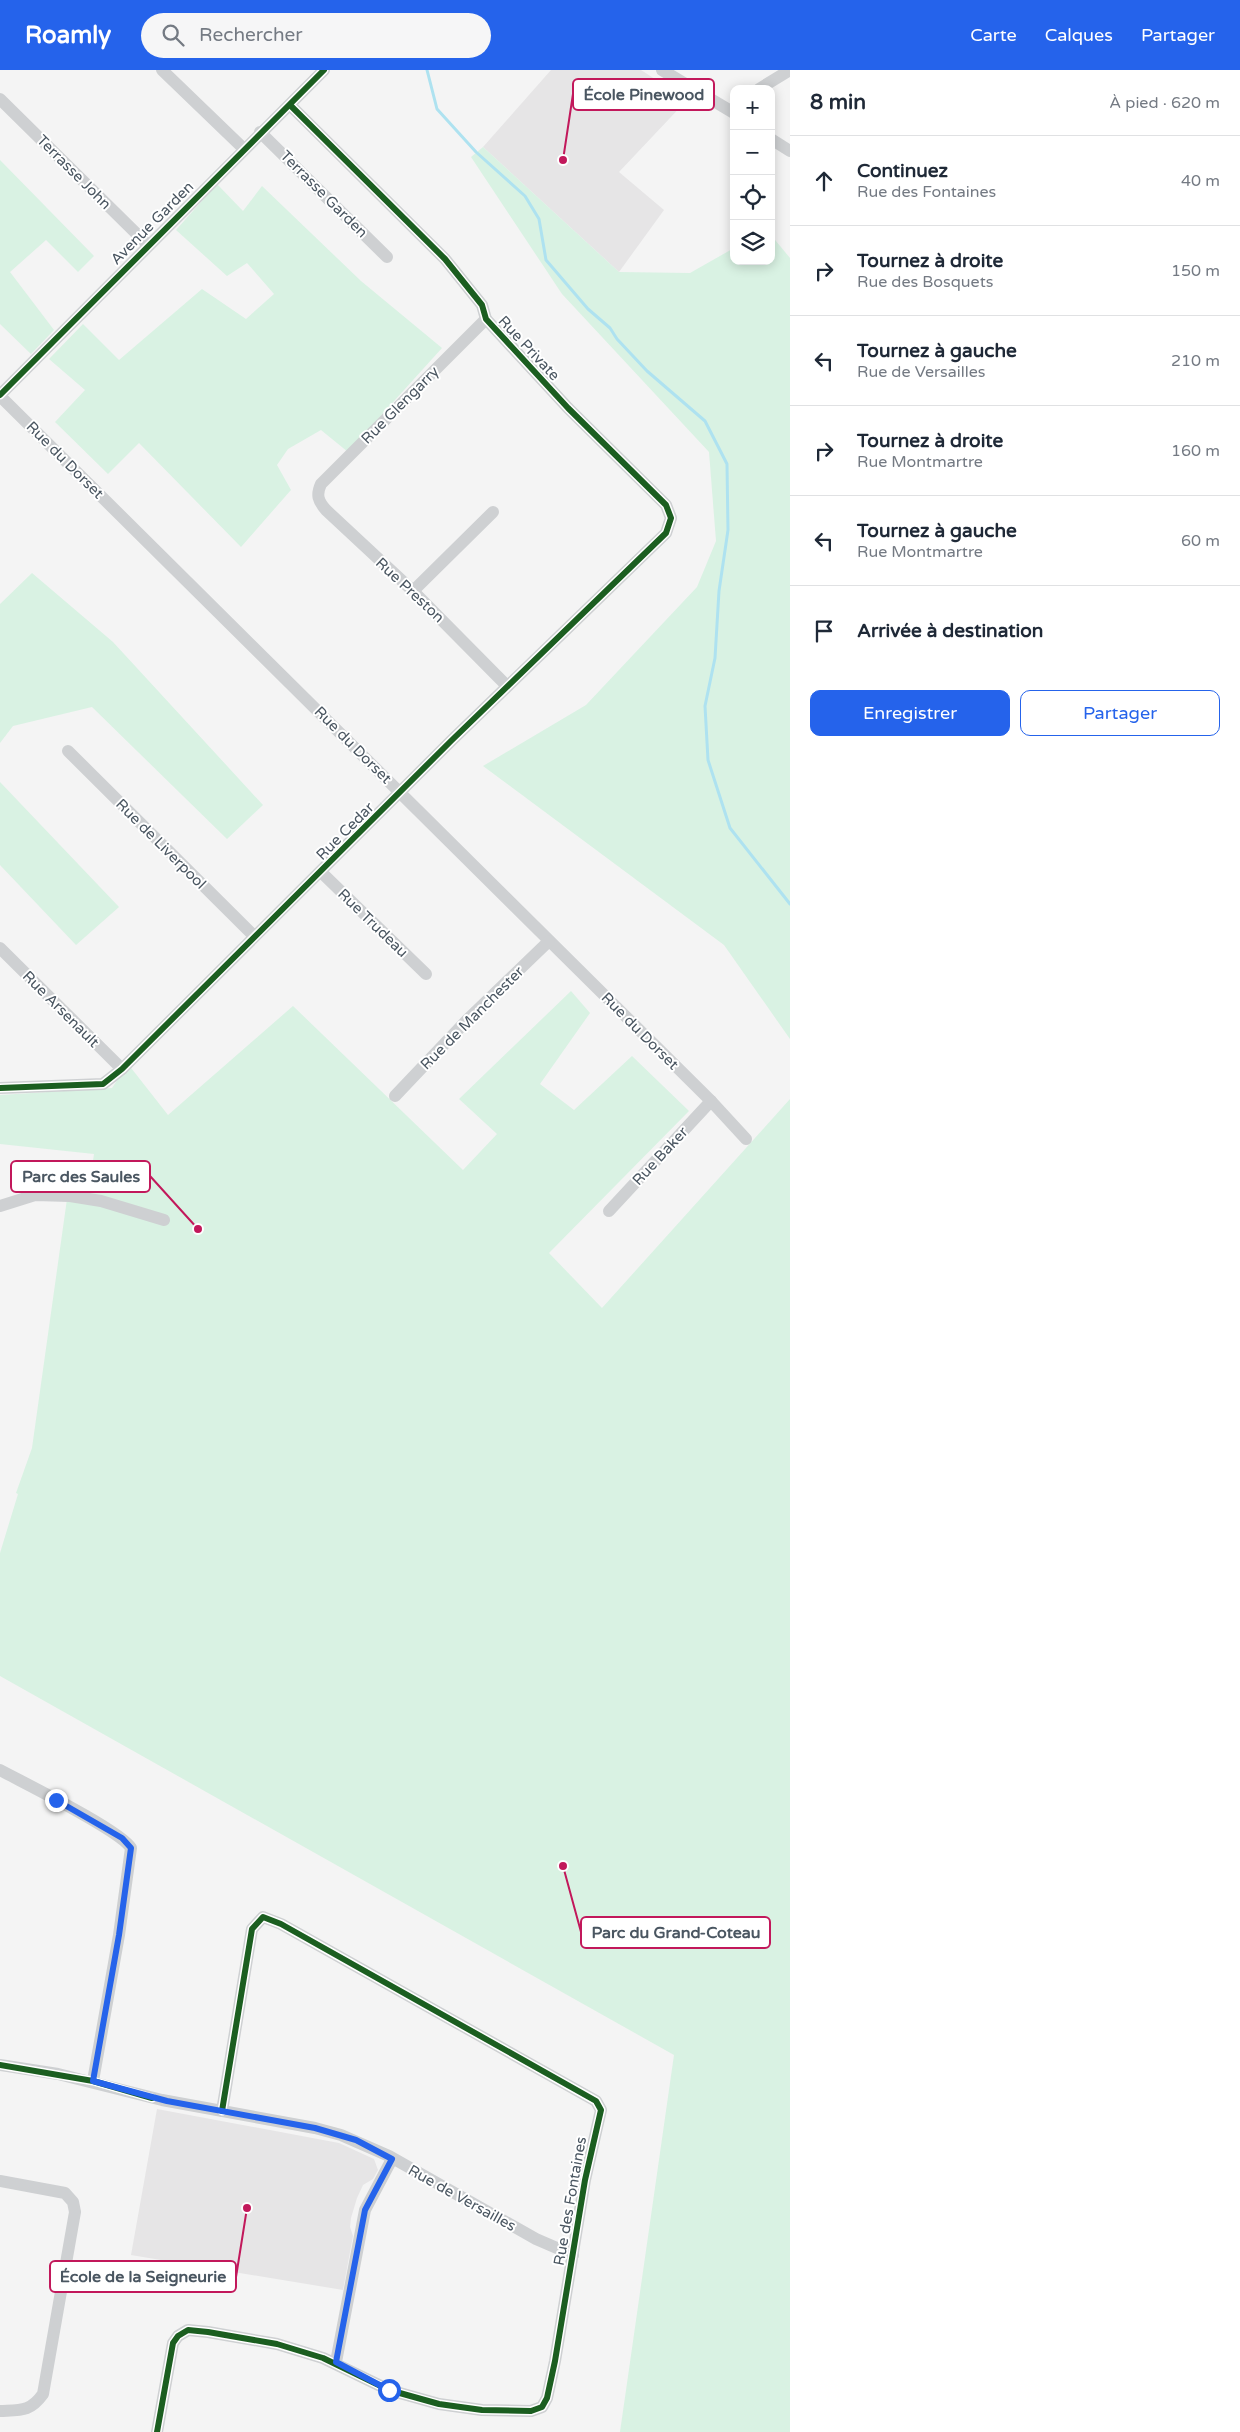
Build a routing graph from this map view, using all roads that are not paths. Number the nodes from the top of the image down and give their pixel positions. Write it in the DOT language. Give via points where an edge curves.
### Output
graph roads {
  1 [pos="162,70"];
  2 [pos="324,70"];
  3 [pos="662,70"];
  4 [pos="790,70"];
  5 [pos="766,85"];
  6 [pos="0,99"];
  7 [pos="290,105"];
  8 [pos="730,108"];
  9 [pos="260,132"];
  10 [pos="775,142"];
  11 [pos="244,149"];
  12 [pos="790,151"];
  13 [pos="148,245"];
  14 [pos="387,257"];
  15 [pos="486,319"];
  16 [pos="0,395"];
  17 [pos="317,492"];
  18 [pos="493,512"];
  19 [pos="671,518"];
  20 [pos="413,591"];
  21 [pos="507,686"];
  22 [pos="68,751"];
  23 [pos="400,793"];
  24 [pos="321,872"];
  25 [pos="254,936"];
  26 [pos="549,941"];
  27 [pos="0,948"];
  28 [pos="426,974"];
  29 [pos="122,1069"];
  30 [pos="0,1088"];
  31 [pos="396,1096"];
  32 [pos="711,1101"];
  33 [pos="746,1139"];
  34 [pos="0,1206"];
  35 [pos="609,1211"];
  36 [pos="164,1220"];
  37 [pos="0,1770"];
  38 [pos="0,2065"];
  39 [pos="93,2081"];
  40 [pos="222,2111"];
  41 [pos="392,2159"];
  42 [pos="0,2181"];
  43 [pos="573,2255"];
  44 [pos="336,2362"];
  45 [pos="0,2411"];
  46 [pos="157,2432"];
  1 -- 11 [label="street"];
  2 -- 7 [label="street, Avenue Garden"];
  3 -- 8 [label="street"];
  4 -- 5 [label="street"];
  6 -- 13 [label="street, Terrasse John"];
  7 -- 9 [label="street, Avenue Garden"];
  7 -- 15 [label="street, Rue Private" via="445,258 482,305"];
  9 -- 11 [label="street, Avenue Garden"];
  9 -- 14 [label="street, Terrasse Garden"];
  10 -- 12 [label="street"];
  11 -- 13 [label="street, Avenue Garden"];
  13 -- 16 [label="street, Avenue Garden"];
  15 -- 17 [label="street, Rue Glengarry" via="328,477"];
  15 -- 19 [label="street, Rue Private" via="568,408 666,505"];
  16 -- 23 [label="street, Rue du Dorset"];
  17 -- 20 [label="street, Rue Preston" via="326,510"];
  18 -- 20 [label="street"];
  19 -- 21 [label="street, Rue Cedar" via="666,533"];
  20 -- 21 [label="street, Rue Preston"];
  21 -- 23 [label="street, Rue Cedar"];
  22 -- 25 [label="street, Rue de Liverpool"];
  23 -- 24 [label="street, Rue Cedar"];
  23 -- 26 [label="street, Rue du Dorset"];
  24 -- 25 [label="street, Rue Cedar"];
  24 -- 28 [label="street, Rue Trudeau"];
  25 -- 29 [label="street, Rue Cedar"];
  26 -- 31 [label="street, Rue de Manchester" via="468,1019"];
  26 -- 32 [label="street, Rue du Dorset"];
  27 -- 29 [label="street, Rue Arsenault"];
  29 -- 30 [label="street, Rue Cedar" via="104,1084"];
  32 -- 33 [label="street, Rue du Dorset"];
  32 -- 35 [label="street, Rue Baker"];
  34 -- 36 [label="street" via="35,1195 70,1196 101,1201"];
  37 -- 39 [label="street" via="105,1827 131,1848"];
  38 -- 39 [label="street, Rue de Versailles"];
  39 -- 40 [label="street, Rue de Versailles"];
  40 -- 41 [label="street, Rue de Versailles" via="342,2135"];
  40 -- 43 [label="street, Rue des Fontaines" via="252,1929 263,1917 281,1924 596,2101 601,2110"];
  41 -- 43 [label="street, Rue de Versailles" via="536,2239"];
  41 -- 44 [label="street" via="365,2210"];
  42 -- 45 [label="street" via="66,2193 76,2212 44,2394 35,2406"];
  43 -- 44 [label="street, Rue des Fontaines" via="548,2398 542,2407 531,2411 482,2410 439,2404 389,2390"];
  44 -- 46 [label="street, Rue des Fontaines" via="277,2344 188,2330 174,2343"];
}
